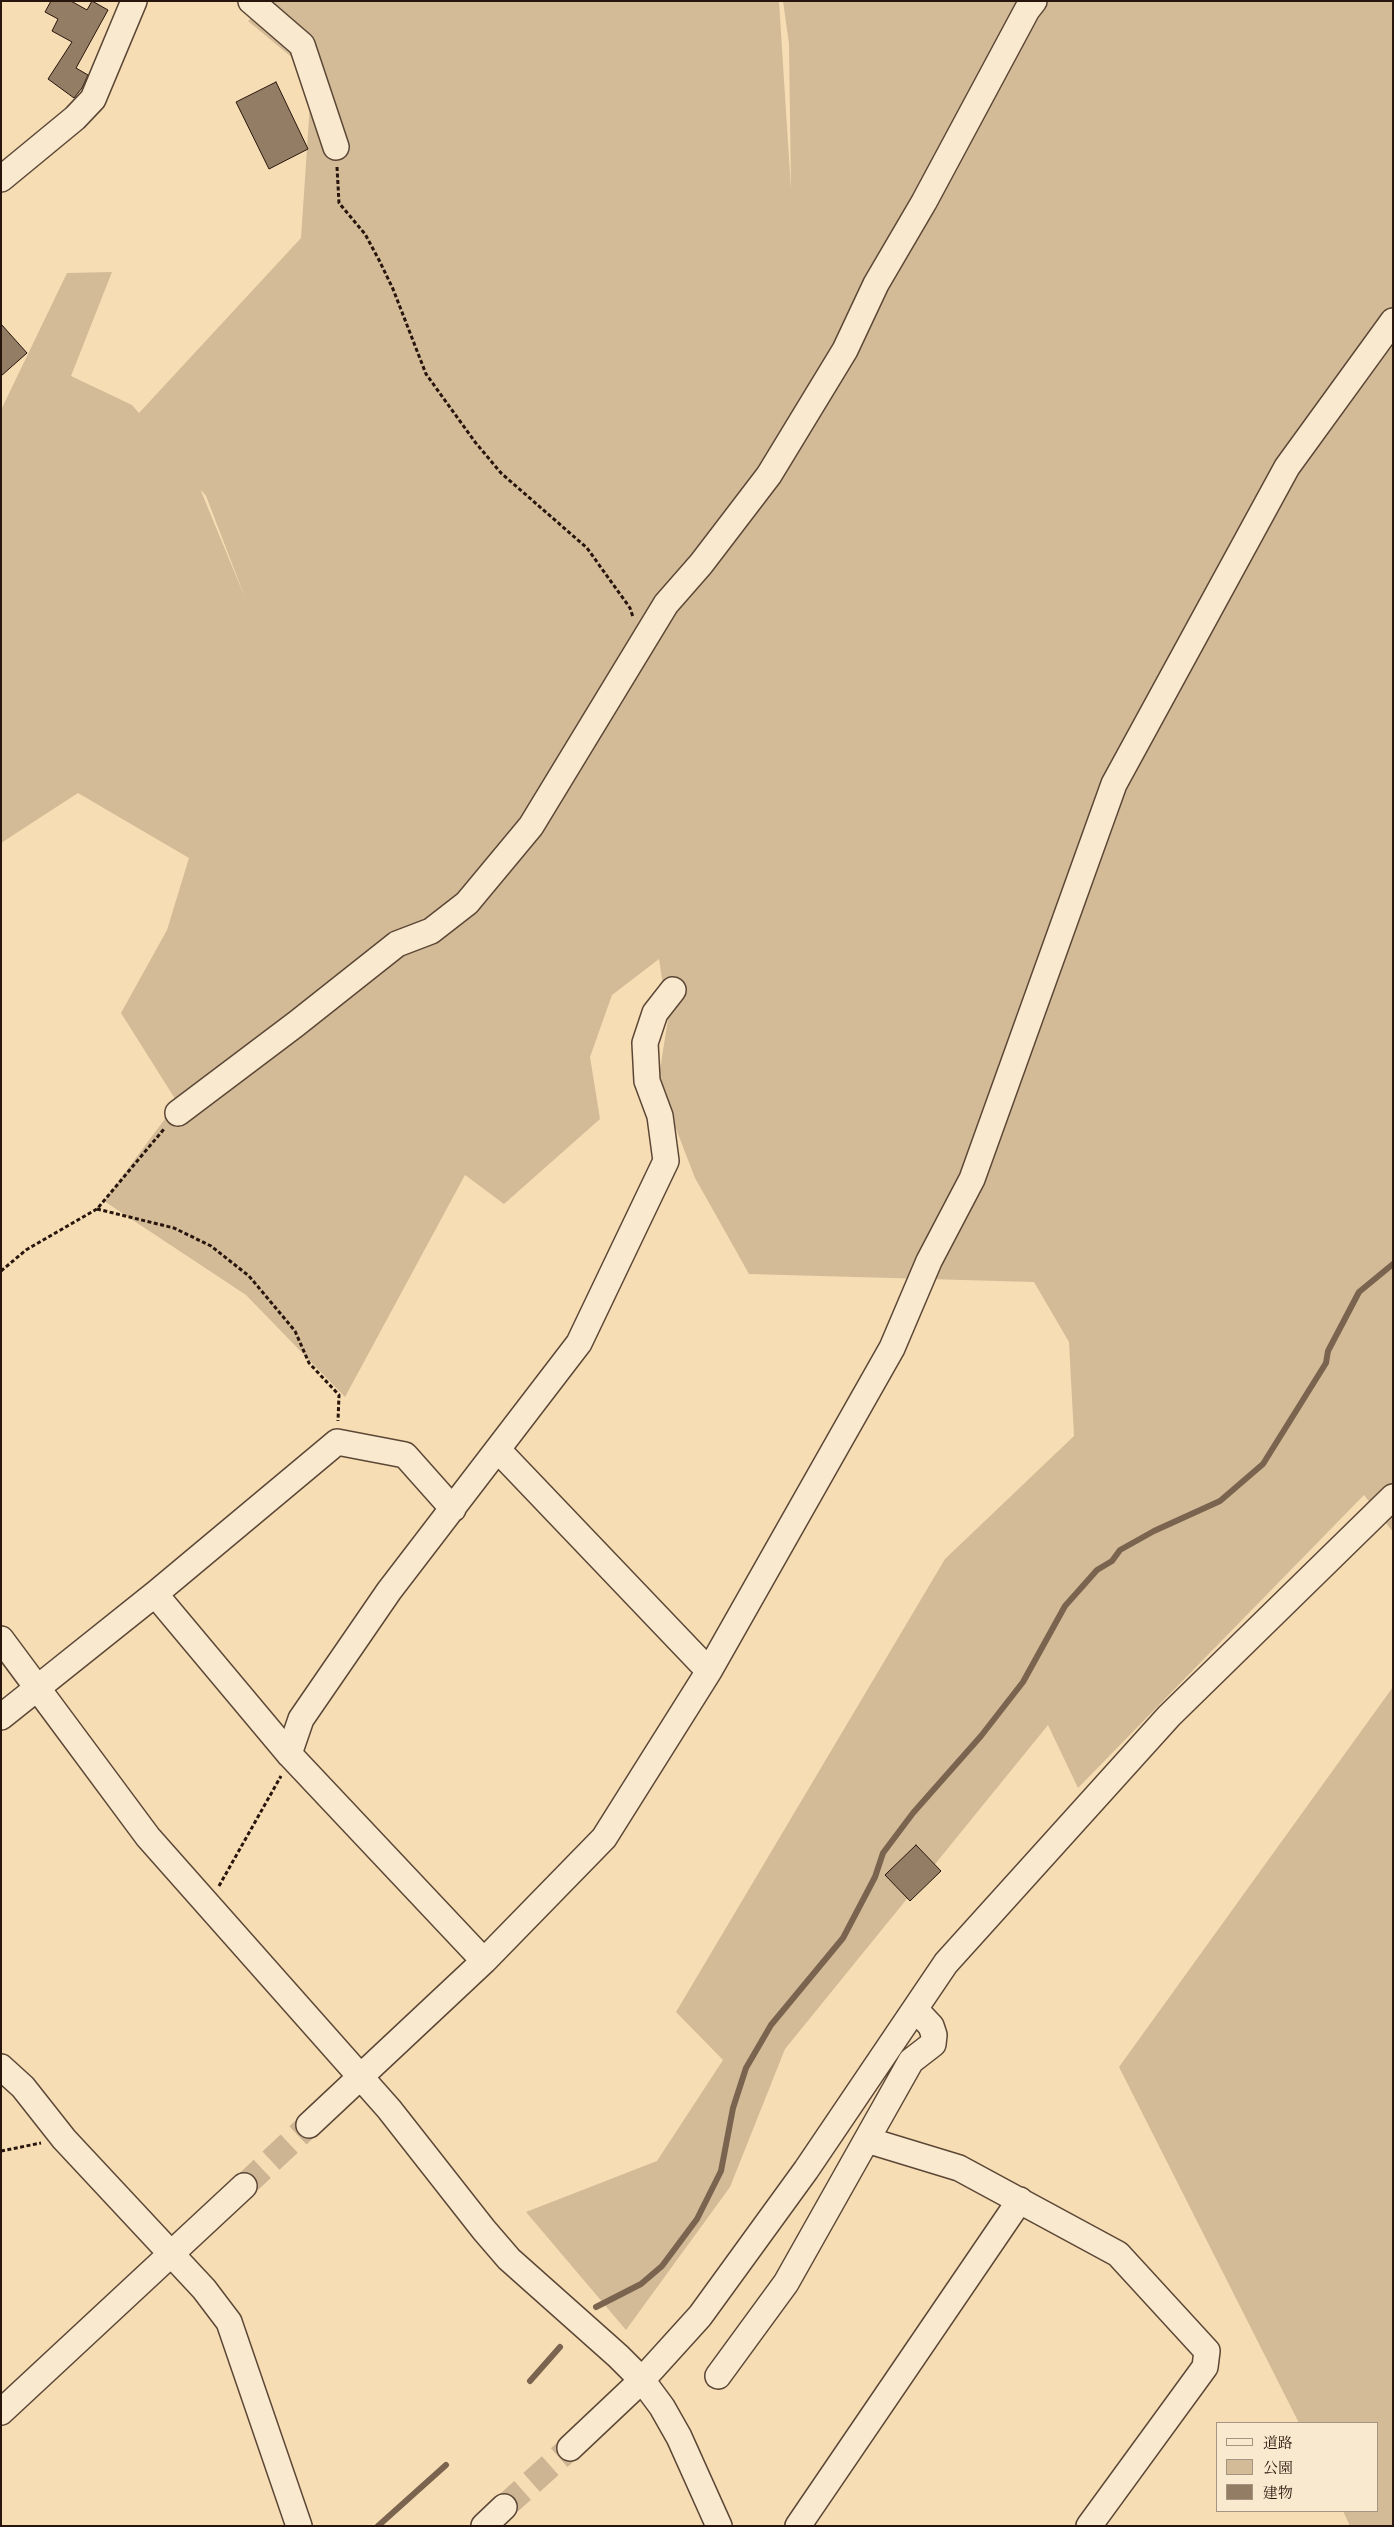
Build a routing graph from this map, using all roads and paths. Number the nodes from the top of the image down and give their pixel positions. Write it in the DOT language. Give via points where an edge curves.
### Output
graph roads {
  1 [pos="134,1"];
  2 [pos="251,1"];
  3 [pos="1026,4"];
  4 [pos="336,147"];
  5 [pos="1,179"];
  6 [pos="1393,321"];
  7 [pos="641,646"];
  8 [pos="672,990"];
  9 [pos="178,1114"];
  10 [pos="98,1209"];
  11 [pos="1,1270"];
  12 [pos="337,1442"];
  13 [pos="498,1450"];
  14 [pos="1393,1497"];
  15 [pos="453,1509"];
  16 [pos="155,1594"];
  17 [pos="1,1639"];
  18 [pos="709,1671"];
  19 [pos="38,1688"];
  20 [pos="1,1718"];
  21 [pos="289,1754"];
  22 [pos="209,1905"];
  23 [pos="484,1961"];
  24 [pos="915,2010"];
  25 [pos="1,2067"];
  26 [pos="361,2077"];
  27 [pos="308,2125"];
  28 [pos="64,2139"];
  29 [pos="867,2140"];
  30 [pos="1,2151"];
  31 [pos="244,2186"];
  32 [pos="1020,2200"];
  33 [pos="170,2254"];
  34 [pos="718,2376"];
  35 [pos="642,2380"];
  36 [pos="1,2412"];
  37 [pos="570,2448"];
  38 [pos="504,2507"];
  39 [pos="299,2526"];
  40 [pos="484,2526"];
  41 [pos="719,2526"];
  42 [pos="798,2526"];
  43 [pos="1090,2526"];
  1 -- 5 [label="street" via="93,99 75,118"];
  2 -- 4 [label="street" via="302,46"];
  3 -- 7 [label="street" via="924,202 876,284 845,350 769,475 666,604"];
  4 -- 7 [label="path" via="339,203 365,234 379,260 426,374 501,473 588,548 630,608"];
  6 -- 18 [label="street" via="1287,468 1114,784 972,1179 929,1261 892,1348"];
  7 -- 9 [label="street" via="531,826 468,903 431,931 397,944"];
  8 -- 13 [label="street" via="655,1013 645,1043 647,1081 660,1116 666,1161 579,1343"];
  9 -- 10 [label="path"];
  10 -- 11 [label="path" via="26,1250"];
  10 -- 12 [label="path" via="174,1228 211,1246 249,1276 295,1331 309,1364 338,1395"];
  12 -- 15 [label="street" via="404,1455"];
  12 -- 16 [label="street"];
  13 -- 15 [label="street"];
  13 -- 18 [label="street"];
  14 -- 24 [label="street" via="1169,1716 946,1963"];
  15 -- 21 [label="street" via="389,1591 301,1719"];
  16 -- 19 [label="street"];
  16 -- 21 [label="street"];
  17 -- 19 [label="street"];
  18 -- 23 [label="street" via="604,1838"];
  19 -- 20 [label="street"];
  19 -- 22 [label="street" via="131,1814"];
  21 -- 22 [label="path" via="282,1774"];
  21 -- 23 [label="street"];
  22 -- 26 [label="street"];
  23 -- 26 [label="street"];
  24 -- 29 [label="street" via="931,2026 933,2044 911,2061"];
  24 -- 35 [label="street" via="744,2257 700,2316"];
  25 -- 28 [label="street" via="23,2087"];
  26 -- 27 [label="street"];
  26 -- 35 [label="street" via="509,2259"];
  28 -- 30 [label="path"];
  28 -- 33 [label="street"];
  29 -- 32 [label="street" via="959,2168"];
  29 -- 34 [label="street" via="786,2283"];
  31 -- 33 [label="street"];
  32 -- 42 [label="street"];
  32 -- 43 [label="street" via="1118,2254 1207,2352 1205,2367"];
  33 -- 36 [label="street"];
  33 -- 39 [label="street" via="218,2305 229,2322"];
  35 -- 37 [label="street"];
  35 -- 41 [label="street" via="679,2437"];
  38 -- 40 [label="street"];
}
